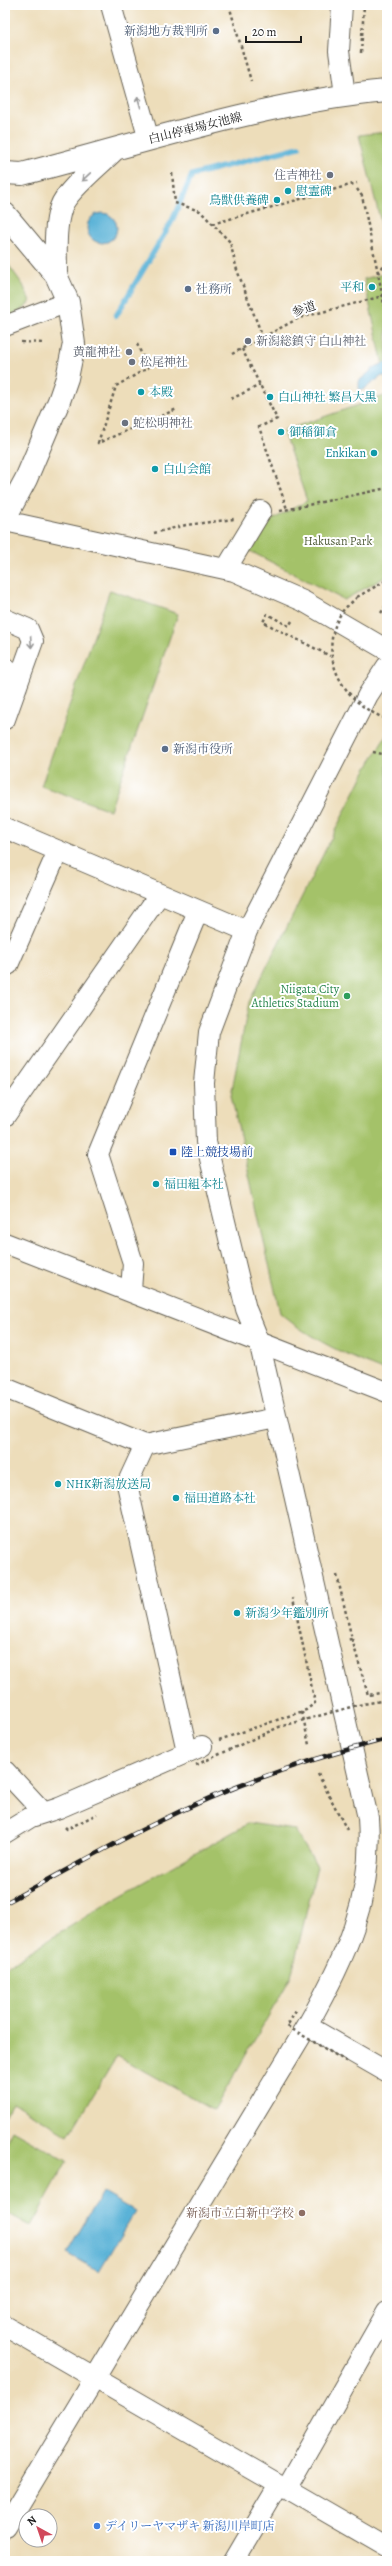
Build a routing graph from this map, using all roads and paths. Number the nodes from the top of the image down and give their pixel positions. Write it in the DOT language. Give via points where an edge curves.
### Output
graph roads {
  1 [pos="111,5"];
  2 [pos="229,5"];
  3 [pos="342,5"];
  4 [pos="364,5"];
  5 [pos="361,53"];
  6 [pos="251,81"];
  7 [pos="387,91"];
  8 [pos="344,95"];
  9 [pos="149,140"];
  10 [pos="114,151"];
  11 [pos="5,173"];
  12 [pos="172,173"];
  13 [pos="357,183"];
  14 [pos="357,189"];
  15 [pos="5,214"];
  16 [pos="212,224"];
  17 [pos="387,261"];
  18 [pos="378,273"];
  19 [pos="56,275"];
  20 [pos="387,295"];
  21 [pos="382,297"];
  22 [pos="68,302"];
  23 [pos="387,320"];
  24 [pos="9,333"];
  25 [pos="262,338"];
  26 [pos="44,343"];
  27 [pos="137,344"];
  28 [pos="242,349"];
  29 [pos="232,354"];
  30 [pos="260,385"];
  31 [pos="231,399"];
  32 [pos="177,409"];
  33 [pos="287,509"];
  34 [pos="260,510"];
  35 [pos="5,519"];
  36 [pos="226,569"];
  37 [pos="387,580"];
  38 [pos="387,604"];
  39 [pos="381,613"];
  40 [pos="5,619"];
  41 [pos="292,621"];
  42 [pos="387,650"];
  43 [pos="330,656"];
  44 [pos="387,666"];
  45 [pos="5,667"];
  46 [pos="17,686"];
  47 [pos="5,719"];
  48 [pos="387,719"];
  49 [pos="373,752"];
  50 [pos="387,755"];
  51 [pos="6,832"];
  52 [pos="58,851"];
  53 [pos="159,896"];
  54 [pos="198,911"];
  55 [pos="247,931"];
  56 [pos="8,964"];
  57 [pos="5,1116"];
  58 [pos="5,1243"];
  59 [pos="131,1290"];
  60 [pos="259,1341"];
  61 [pos="5,1388"];
  62 [pos="387,1392"];
  63 [pos="276,1418"];
  64 [pos="145,1444"];
  65 [pos="337,1575"];
  66 [pos="293,1598"];
  67 [pos="352,1639"];
  68 [pos="346,1645"];
  69 [pos="387,1692"];
  70 [pos="387,1700"];
  71 [pos="302,1712"];
  72 [pos="309,1745"];
  73 [pos="195,1754"];
  74 [pos="5,1772"];
  75 [pos="318,1774"];
  76 [pos="44,1813"];
  77 [pos="5,1833"];
  78 [pos="369,1837"];
  79 [pos="301,2019"];
  80 [pos="349,2063"];
  81 [pos="387,2072"];
  82 [pos="387,2312"];
  83 [pos="5,2326"];
  84 [pos="95,2378"];
  85 [pos="282,2487"];
  86 [pos="5,2527"];
  87 [pos="387,2547"];
  88 [pos="234,2561"];
  9 -- 1 [label="street, one-way"];
  2 -- 6 [label="path"];
  3 -- 8 [label="street" via="339,51"];
  4 -- 5 [label="path"];
  7 -- 8 [label="main road, 白山停車場女池線"];
  8 -- 9 [label="main road, 白山停車場女池線" via="248,115"];
  9 -- 10 [label="main road, 白山停車場女池線"];
  10 -- 11 [label="main road, 白山停車場女池線" via="22,174"];
  10 -- 19 [label="main road, one-way" via="76,186 61,206 57,232"];
  12 -- 16 [label="path" via="175,203 200,211"];
  13 -- 16 [label="path"];
  14 -- 18 [label="path" via="362,196"];
  15 -- 19 [label="main road"];
  16 -- 25 [label="path" via="230,242 237,270"];
  17 -- 18 [label="path"];
  18 -- 21 [label="path"];
  19 -- 22 [label="main road"];
  20 -- 21 [label="path, 参道"];
  21 -- 23 [label="path"];
  21 -- 25 [label="path, 参道" via="299,318"];
  22 -- 24 [label="street"];
  22 -- 35 [label="main road" via="74,344 68,378 26,479"];
  24 -- 26 [label="path"];
  25 -- 28 [label="path, 参道"];
  27 -- 32 [label="path" via="148,368 116,386 98,444"];
  28 -- 29 [label="path, 参道"];
  28 -- 30 [label="path"];
  30 -- 31 [label="path"];
  30 -- 33 [label="path" via="277,419 259,428"];
  34 -- 36 [label="street"];
  35 -- 36 [label="street"];
  36 -- 42 [label="street" via="303,601"];
  37 -- 43 [label="path, bridge" via="357,597 342,612 332,635"];
  38 -- 39 [label="path"];
  40 -- 46 [label="street, one-way" via="28,629 32,641"];
  41 -- 43 [label="path" via="289,626 267,614 263,622"];
  43 -- 48 [label="path, bridge" via="336,675 350,695 374,715"];
  44 -- 55 [label="street" via="368,695"];
  45 -- 46 [label="street"];
  46 -- 47 [label="street"];
  49 -- 50 [label="path"];
  51 -- 52 [label="street"];
  52 -- 53 [label="street"];
  52 -- 56 [label="street"];
  53 -- 54 [label="street"];
  53 -- 57 [label="street"];
  54 -- 55 [label="street"];
  54 -- 59 [label="street" via="98,1154 133,1263"];
  55 -- 60 [label="street" via="209,1032 204,1098 206,1142 246,1309"];
  58 -- 59 [label="street"];
  59 -- 60 [label="street"];
  60 -- 62 [label="street"];
  60 -- 63 [label="street"];
  61 -- 64 [label="street"];
  63 -- 64 [label="street"];
  63 -- 78 [label="street" via="348,1727 368,1818"];
  64 -- 73 [label="street" via="127,1484"];
  65 -- 67 [label="path"];
  66 -- 71 [label="path" via="316,1699 312,1707"];
  67 -- 68 [label="path" via="346,1640"];
  67 -- 69 [label="path" via="368,1695"];
  70 -- 73 [label="path, bridge" via="358,1705 279,1727"];
  71 -- 72 [label="path"];
  71 -- 73 [label="path"];
  73 -- 76 [label="street"];
  74 -- 76 [label="street"];
  75 -- 78 [label="path" via="349,1834"];
  76 -- 77 [label="street" via="31,1817"];
  78 -- 79 [label="street" via="367,1875 353,1934 340,1966"];
  79 -- 80 [label="path, bridge" via="287,2026"];
  79 -- 81 [label="street"];
  79 -- 84 [label="street"];
  82 -- 85 [label="street"];
  83 -- 84 [label="street"];
  84 -- 85 [label="street"];
  84 -- 86 [label="street"];
  85 -- 87 [label="street"];
  85 -- 88 [label="street"];
}
